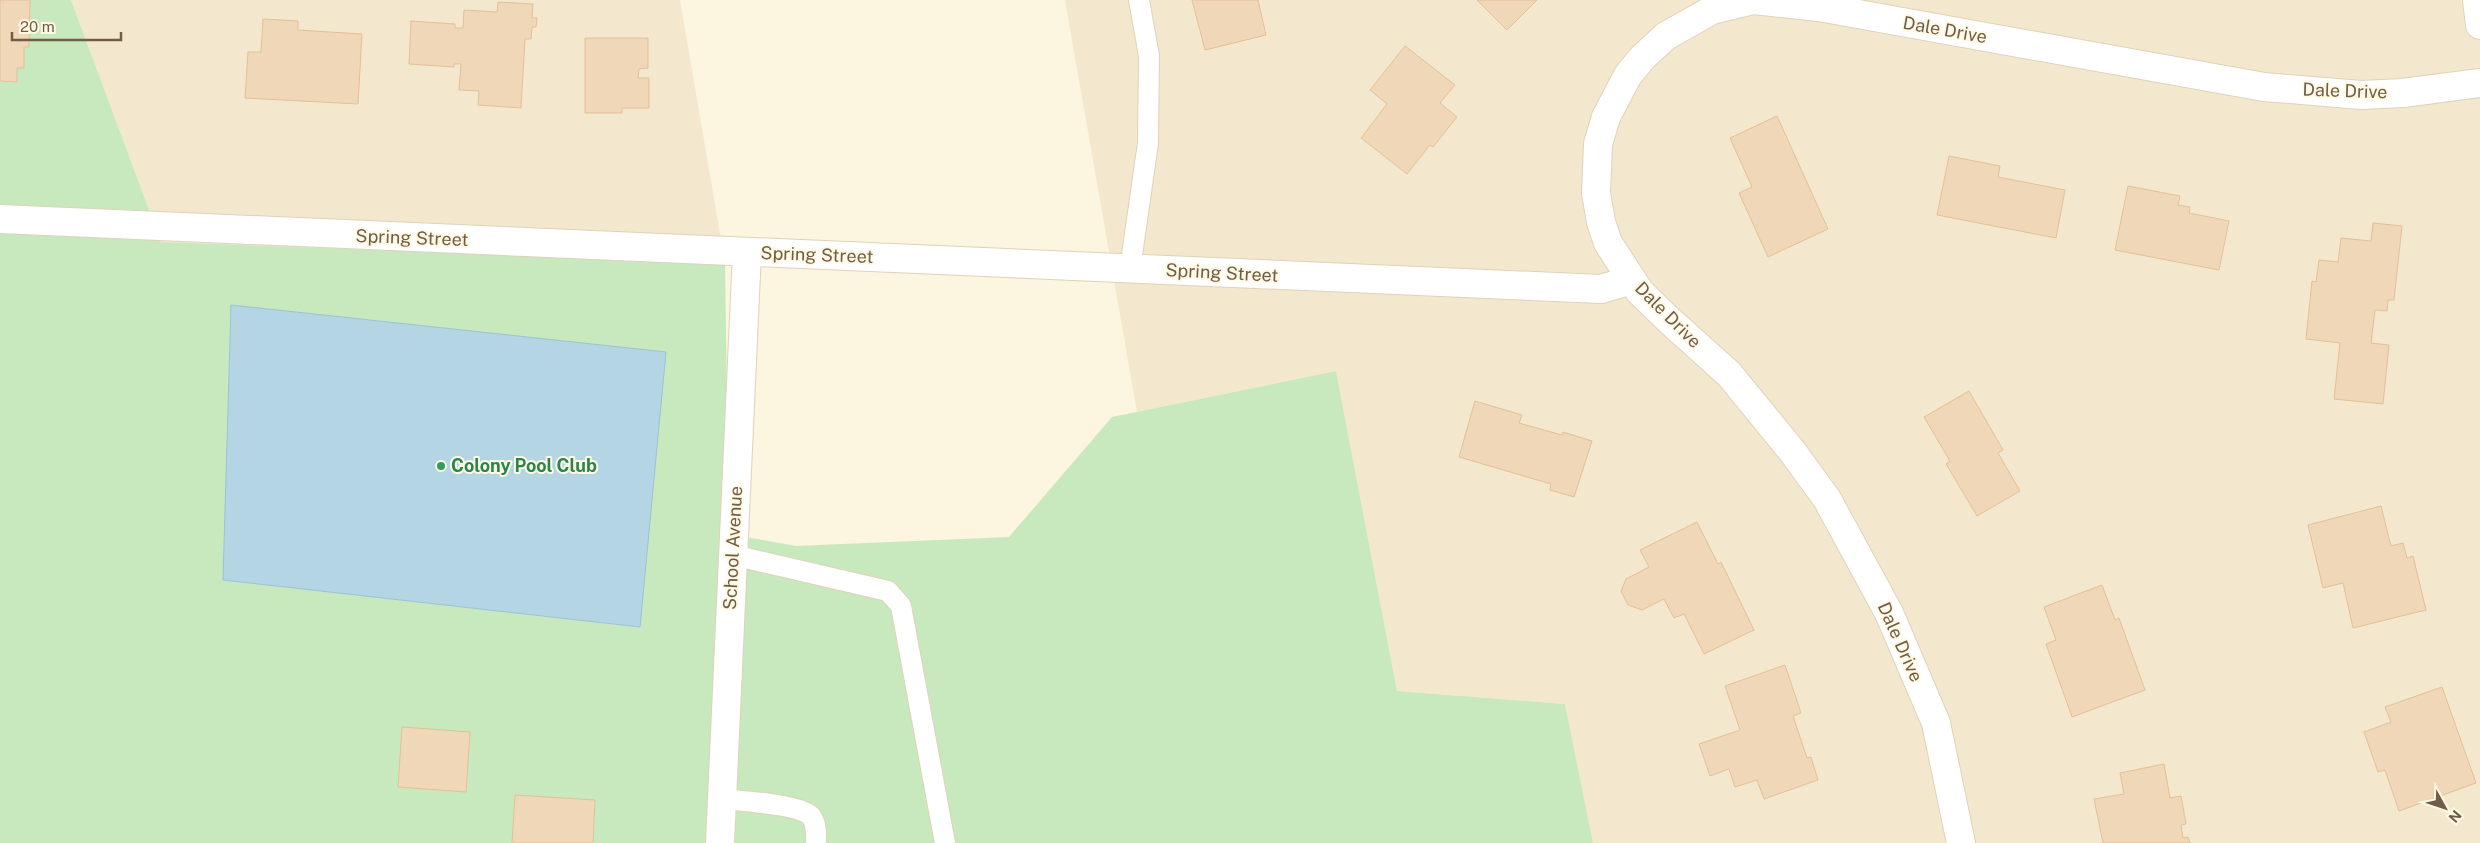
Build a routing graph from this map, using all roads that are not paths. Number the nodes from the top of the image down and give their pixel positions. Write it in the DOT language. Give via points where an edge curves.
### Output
graph roads {
  1 [pos="1139,0"];
  2 [pos="2477,0"];
  3 [pos="2480,25"];
  4 [pos="2480,83"];
  5 [pos="0,219"];
  6 [pos="747,252"];
  7 [pos="1130,269"];
  8 [pos="1632,280"];
  9 [pos="733,555"];
  10 [pos="722,798"];
  11 [pos="720,843"];
  12 [pos="816,843"];
  13 [pos="945,843"];
  14 [pos="1961,843"];
  1 -- 7 [label="lane" via="1149,56 1148,143"];
  2 -- 3 [label="street"];
  4 -- 8 [label="street, Dale Drive" via="2361,95 2264,88 1819,7 1754,0 1712,10 1666,36 1628,75 1606,117 1598,144 1596,193 1600,222 1608,243"];
  5 -- 6 [label="street, Spring Street"];
  6 -- 7 [label="street, Spring Street"];
  6 -- 9 [label="street, School Avenue"];
  7 -- 8 [label="street, Spring Street" via="1601,289"];
  8 -- 14 [label="street, Dale Drive" via="1670,322 1729,374 1758,407 1826,499 1889,613 1936,723"];
  9 -- 10 [label="street, School Avenue"];
  9 -- 13 [label="lane" via="888,591 901,606"];
  10 -- 11 [label="street, School Avenue"];
  10 -- 12 [label="lane" via="797,809 811,816 816,828"];
}
